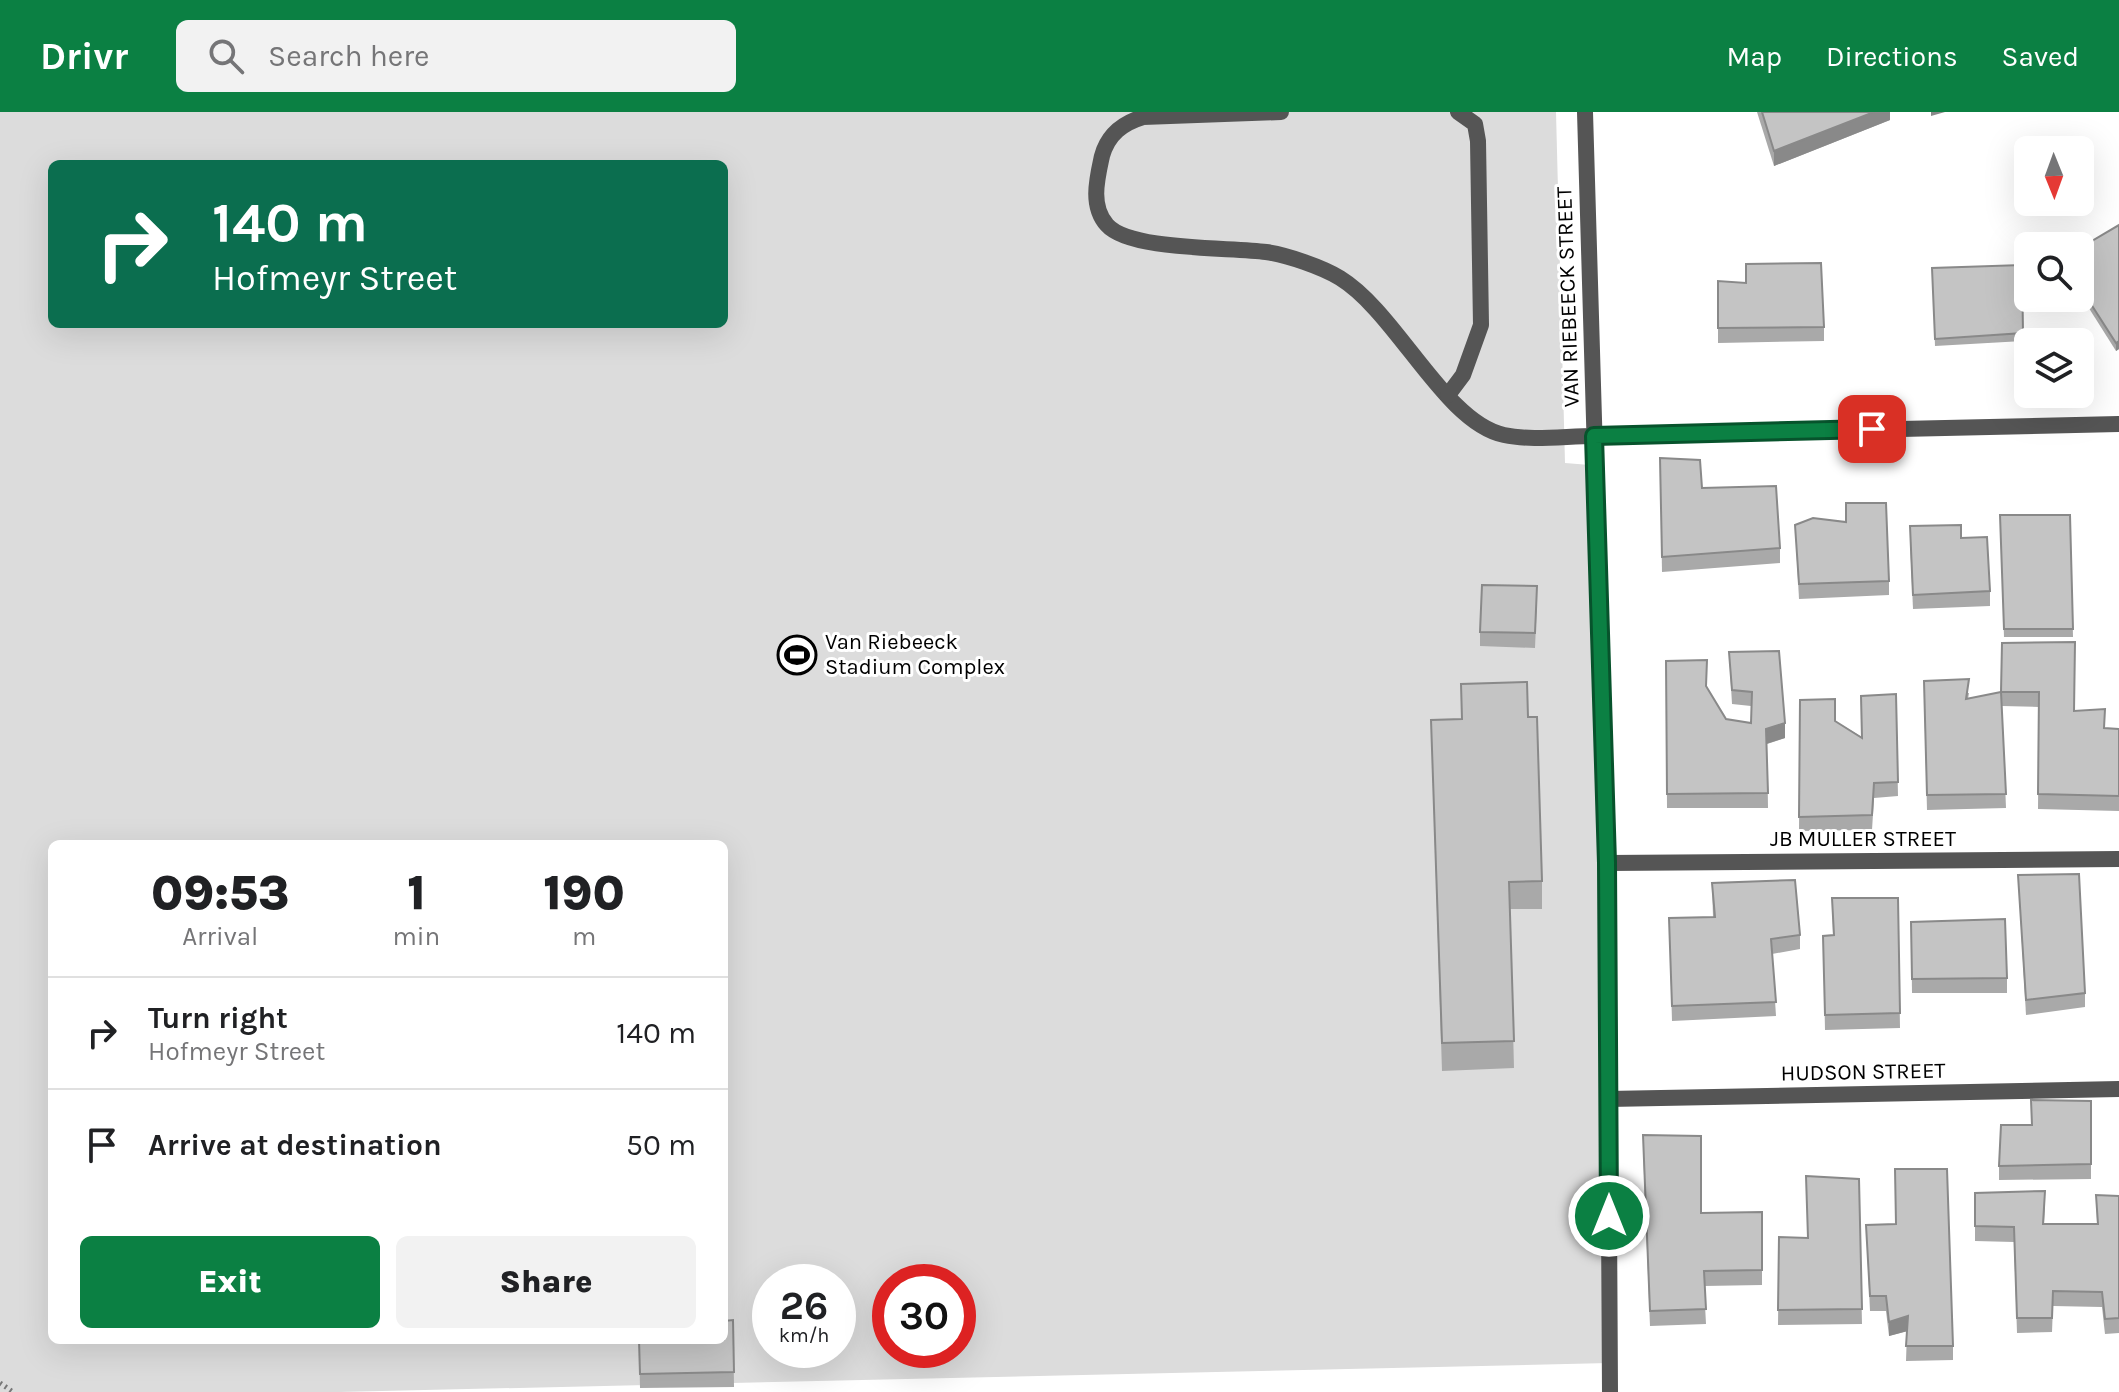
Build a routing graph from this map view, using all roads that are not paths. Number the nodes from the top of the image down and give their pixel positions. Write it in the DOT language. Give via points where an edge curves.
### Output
graph roads {
  1 [pos="1281,112"];
  2 [pos="1458,112"];
  3 [pos="1585,112"];
  4 [pos="1448,395"];
  5 [pos="2119,424"];
  6 [pos="1594,436"];
  7 [pos="2119,859"];
  8 [pos="1607,863"];
  9 [pos="2119,1089"];
  10 [pos="1608,1099"];
  11 [pos="1610,1392"];
  1 -- 4 [label="street" via="1125,122 1104,148 1096,182 1097,206 1105,223 1130,239 1270,252 1339,277 1383,315"];
  2 -- 4 [label="street" via="1475,124 1478,141 1481,325 1463,375"];
  3 -- 6 [label="street, VAN RIEBEECK STREET"];
  4 -- 6 [label="street" via="1470,418 1506,436"];
  5 -- 6 [label="street"];
  6 -- 8 [label="street, VAN RIEBEECK STREET"];
  7 -- 8 [label="street, JB MULLER STREET"];
  8 -- 10 [label="street, VAN RIEBEECK STREET"];
  9 -- 10 [label="street, HUDSON STREET"];
  10 -- 11 [label="street, VAN RIEBEECK STREET"];
}
